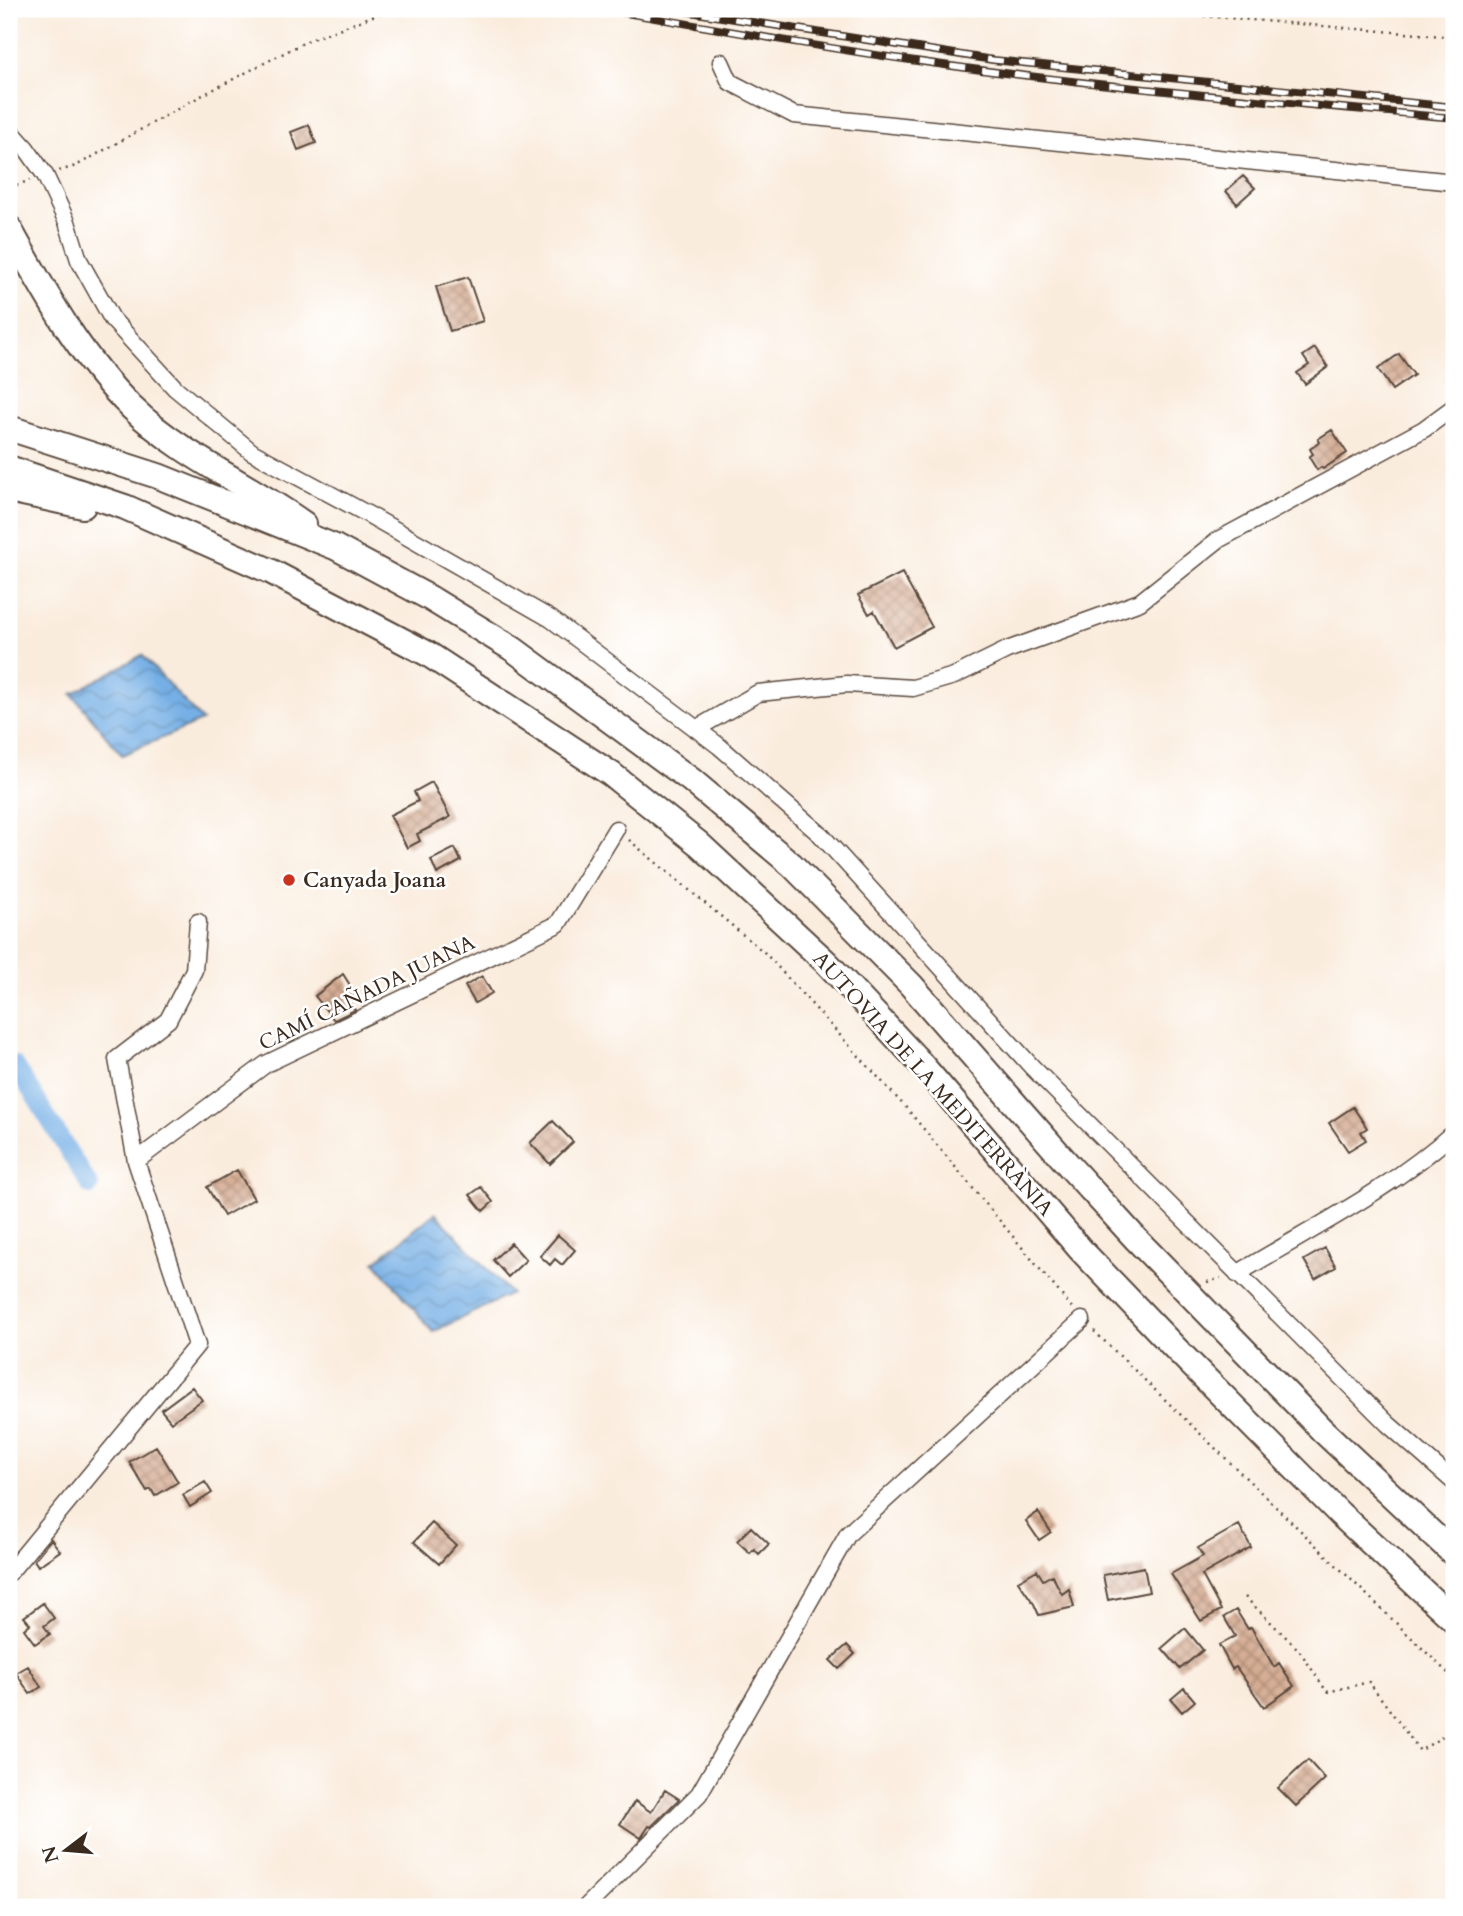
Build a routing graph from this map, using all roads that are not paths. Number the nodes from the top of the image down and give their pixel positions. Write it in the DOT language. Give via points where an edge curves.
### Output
graph roads {
  1 [pos="721,62"];
  2 [pos="9,129"];
  3 [pos="1454,182"];
  4 [pos="9,228"];
  5 [pos="1454,407"];
  6 [pos="9,428"];
  7 [pos="9,468"];
  8 [pos="9,490"];
  9 [pos="125,507"];
  10 [pos="335,547"];
  11 [pos="696,729"];
  12 [pos="616,829"];
  13 [pos="198,922"];
  14 [pos="1454,1132"];
  15 [pos="136,1161"];
  16 [pos="1237,1274"];
  17 [pos="1082,1320"];
  18 [pos="1454,1482"];
  19 [pos="1454,1554"];
  20 [pos="9,1573"];
  21 [pos="1454,1620"];
  22 [pos="586,1907"];
  1 -- 3 [label="street" via="730,82 794,115"];
  2 -- 11 [label="street" via="45,175 79,260 112,319 175,388 252,452 551,619"];
  4 -- 10 [label="highway" via="90,361 132,408 186,450"];
  5 -- 11 [label="street" via="1423,429 1218,540 1140,602 923,685 847,684 758,693"];
  6 -- 10 [label="highway" via="158,476"];
  7 -- 9 [label="highway, AUTOVIA DE LA MEDITERRÀNIA"];
  8 -- 9 [label="highway" via="81,506"];
  9 -- 21 [label="highway, AUTOVIA DE LA MEDITERRÀNIA" via="270,572 428,654 611,774 699,844 827,963 915,1057 1081,1250 1185,1358 1340,1514"];
  10 -- 19 [label="highway" via="513,649 691,780 792,865 911,985 1072,1169 1239,1346"];
  11 -- 16 [label="street" via="821,835 1032,1067"];
  12 -- 15 [label="street, CAMÍ CAÑADA JUANA" via="558,924 266,1064"];
  13 -- 15 [label="street" via="194,970 169,1020 117,1059"];
  14 -- 16 [label="street" via="1380,1187"];
  15 -- 20 [label="street" via="197,1345"];
  16 -- 18 [label="street" via="1388,1424"];
  17 -- 22 [label="street" via="848,1534 699,1794"];
}
